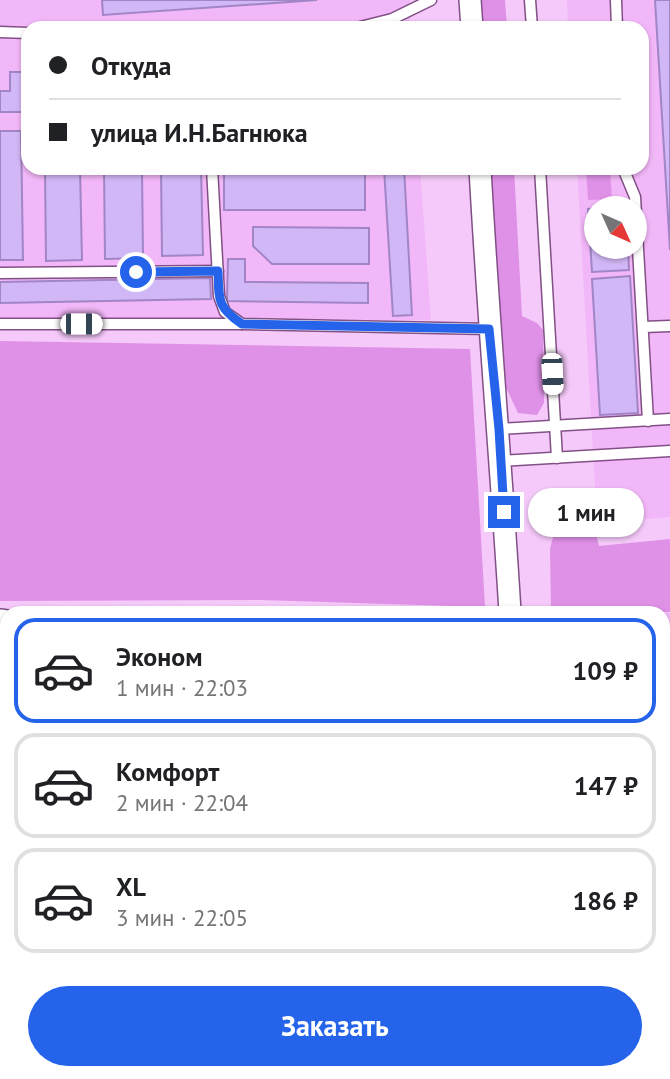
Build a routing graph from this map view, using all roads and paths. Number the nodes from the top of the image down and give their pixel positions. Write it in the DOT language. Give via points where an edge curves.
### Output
graph roads {
  1 [pos="431,0"];
  2 [pos="470,0"];
  3 [pos="530,0"];
  4 [pos="616,0"];
  5 [pos="384,21"];
  6 [pos="472,21"];
  7 [pos="532,21"];
  8 [pos="617,21"];
  9 [pos="0,32"];
  10 [pos="21,33"];
  11 [pos="212,175"];
  12 [pos="480,175"];
  13 [pos="540,175"];
  14 [pos="626,175"];
  15 [pos="218,271"];
  16 [pos="0,273"];
  17 [pos="0,324"];
  18 [pos="242,324"];
  19 [pos="670,326"];
  20 [pos="643,327"];
  21 [pos="489,329"];
  22 [pos="670,419"];
  23 [pos="648,421"];
  24 [pos="555,426"];
  25 [pos="499,429"];
  26 [pos="670,452"];
  27 [pos="557,458"];
  28 [pos="501,461"];
  29 [pos="510,606"];
  1 -- 5 [label="lane"];
  2 -- 6 [label="street"];
  3 -- 7 [label="lane"];
  4 -- 8 [label="lane"];
  9 -- 10 [label="lane"];
  11 -- 15 [label="lane"];
  12 -- 21 [label="street"];
  13 -- 24 [label="lane"];
  14 -- 20 [label="lane" via="635,197"];
  15 -- 16 [label="lane"];
  15 -- 18 [label="lane" via="225,312"];
  17 -- 18 [label="lane"];
  18 -- 21 [label="lane"];
  19 -- 20 [label="lane"];
  20 -- 23 [label="lane"];
  21 -- 25 [label="street"];
  22 -- 23 [label="lane"];
  23 -- 24 [label="lane"];
  24 -- 25 [label="lane"];
  24 -- 27 [label="lane"];
  25 -- 28 [label="street"];
  26 -- 27 [label="lane"];
  27 -- 28 [label="lane"];
  28 -- 29 [label="street"];
}
